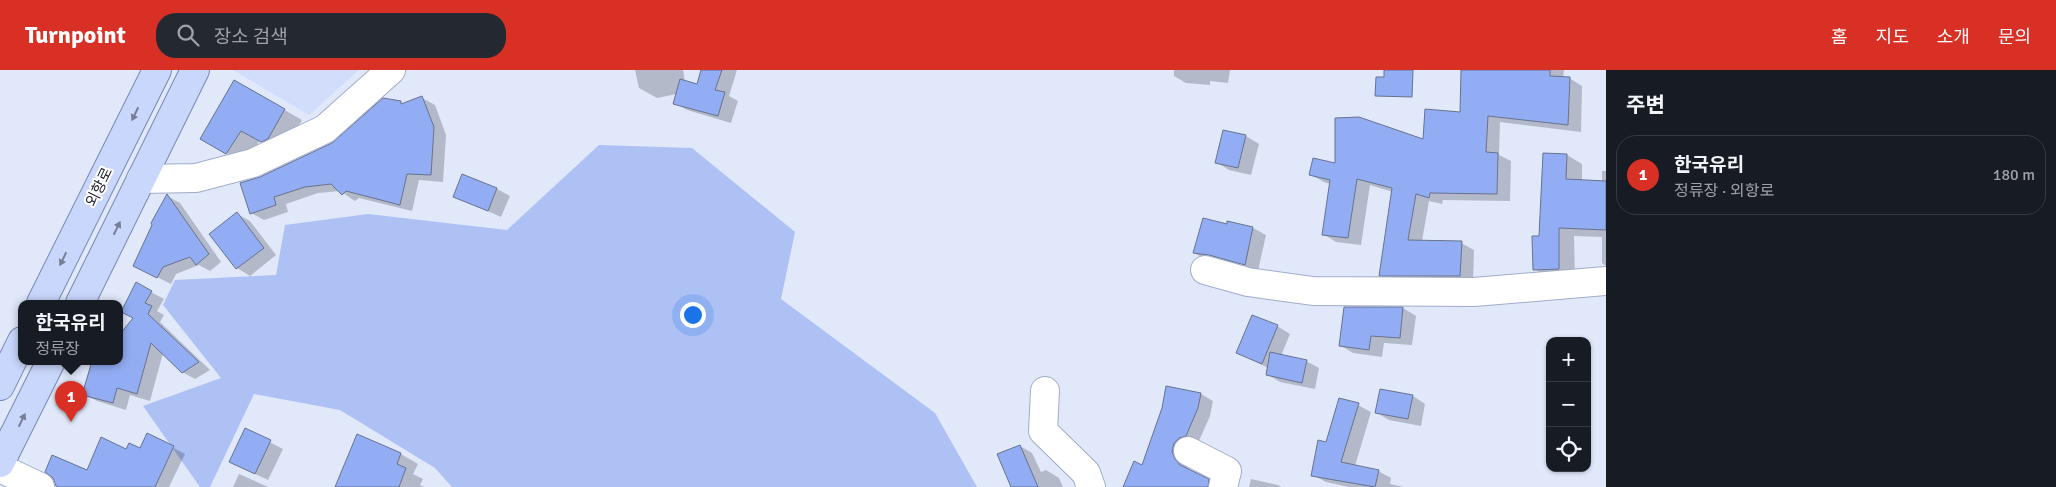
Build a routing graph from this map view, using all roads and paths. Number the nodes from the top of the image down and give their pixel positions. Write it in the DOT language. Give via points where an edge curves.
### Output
graph roads {
  1 [pos="157,70"];
  2 [pos="195,70"];
  3 [pos="391,70"];
  4 [pos="141,179"];
  5 [pos="1205,270"];
  6 [pos="1606,281"];
  7 [pos="42,300"];
  8 [pos="81,300"];
  9 [pos="18,349"];
  10 [pos="49,365"];
  11 [pos="0,386"];
  12 [pos="1045,390"];
  13 [pos="1188,451"];
  14 [pos="0,463"];
  15 [pos="0,468"];
  16 [pos="40,487"];
  17 [pos="1091,487"];
  18 [pos="1223,487"];
  1 -- 7 [label="main road, 외항로, one-way"];
  2 -- 4 [label="main road"];
  3 -- 4 [label="street" via="325,129 253,163 196,178"];
  8 -- 4 [label="main road, one-way"];
  5 -- 6 [label="street" via="1248,282 1313,291 1474,292"];
  9 -- 11 [label="main road"];
  14 -- 10 [label="main road, one-way"];
  12 -- 17 [label="street" via="1043,431 1086,473"];
  13 -- 18 [label="street" via="1227,471"];
  15 -- 16 [label="street"];
}
